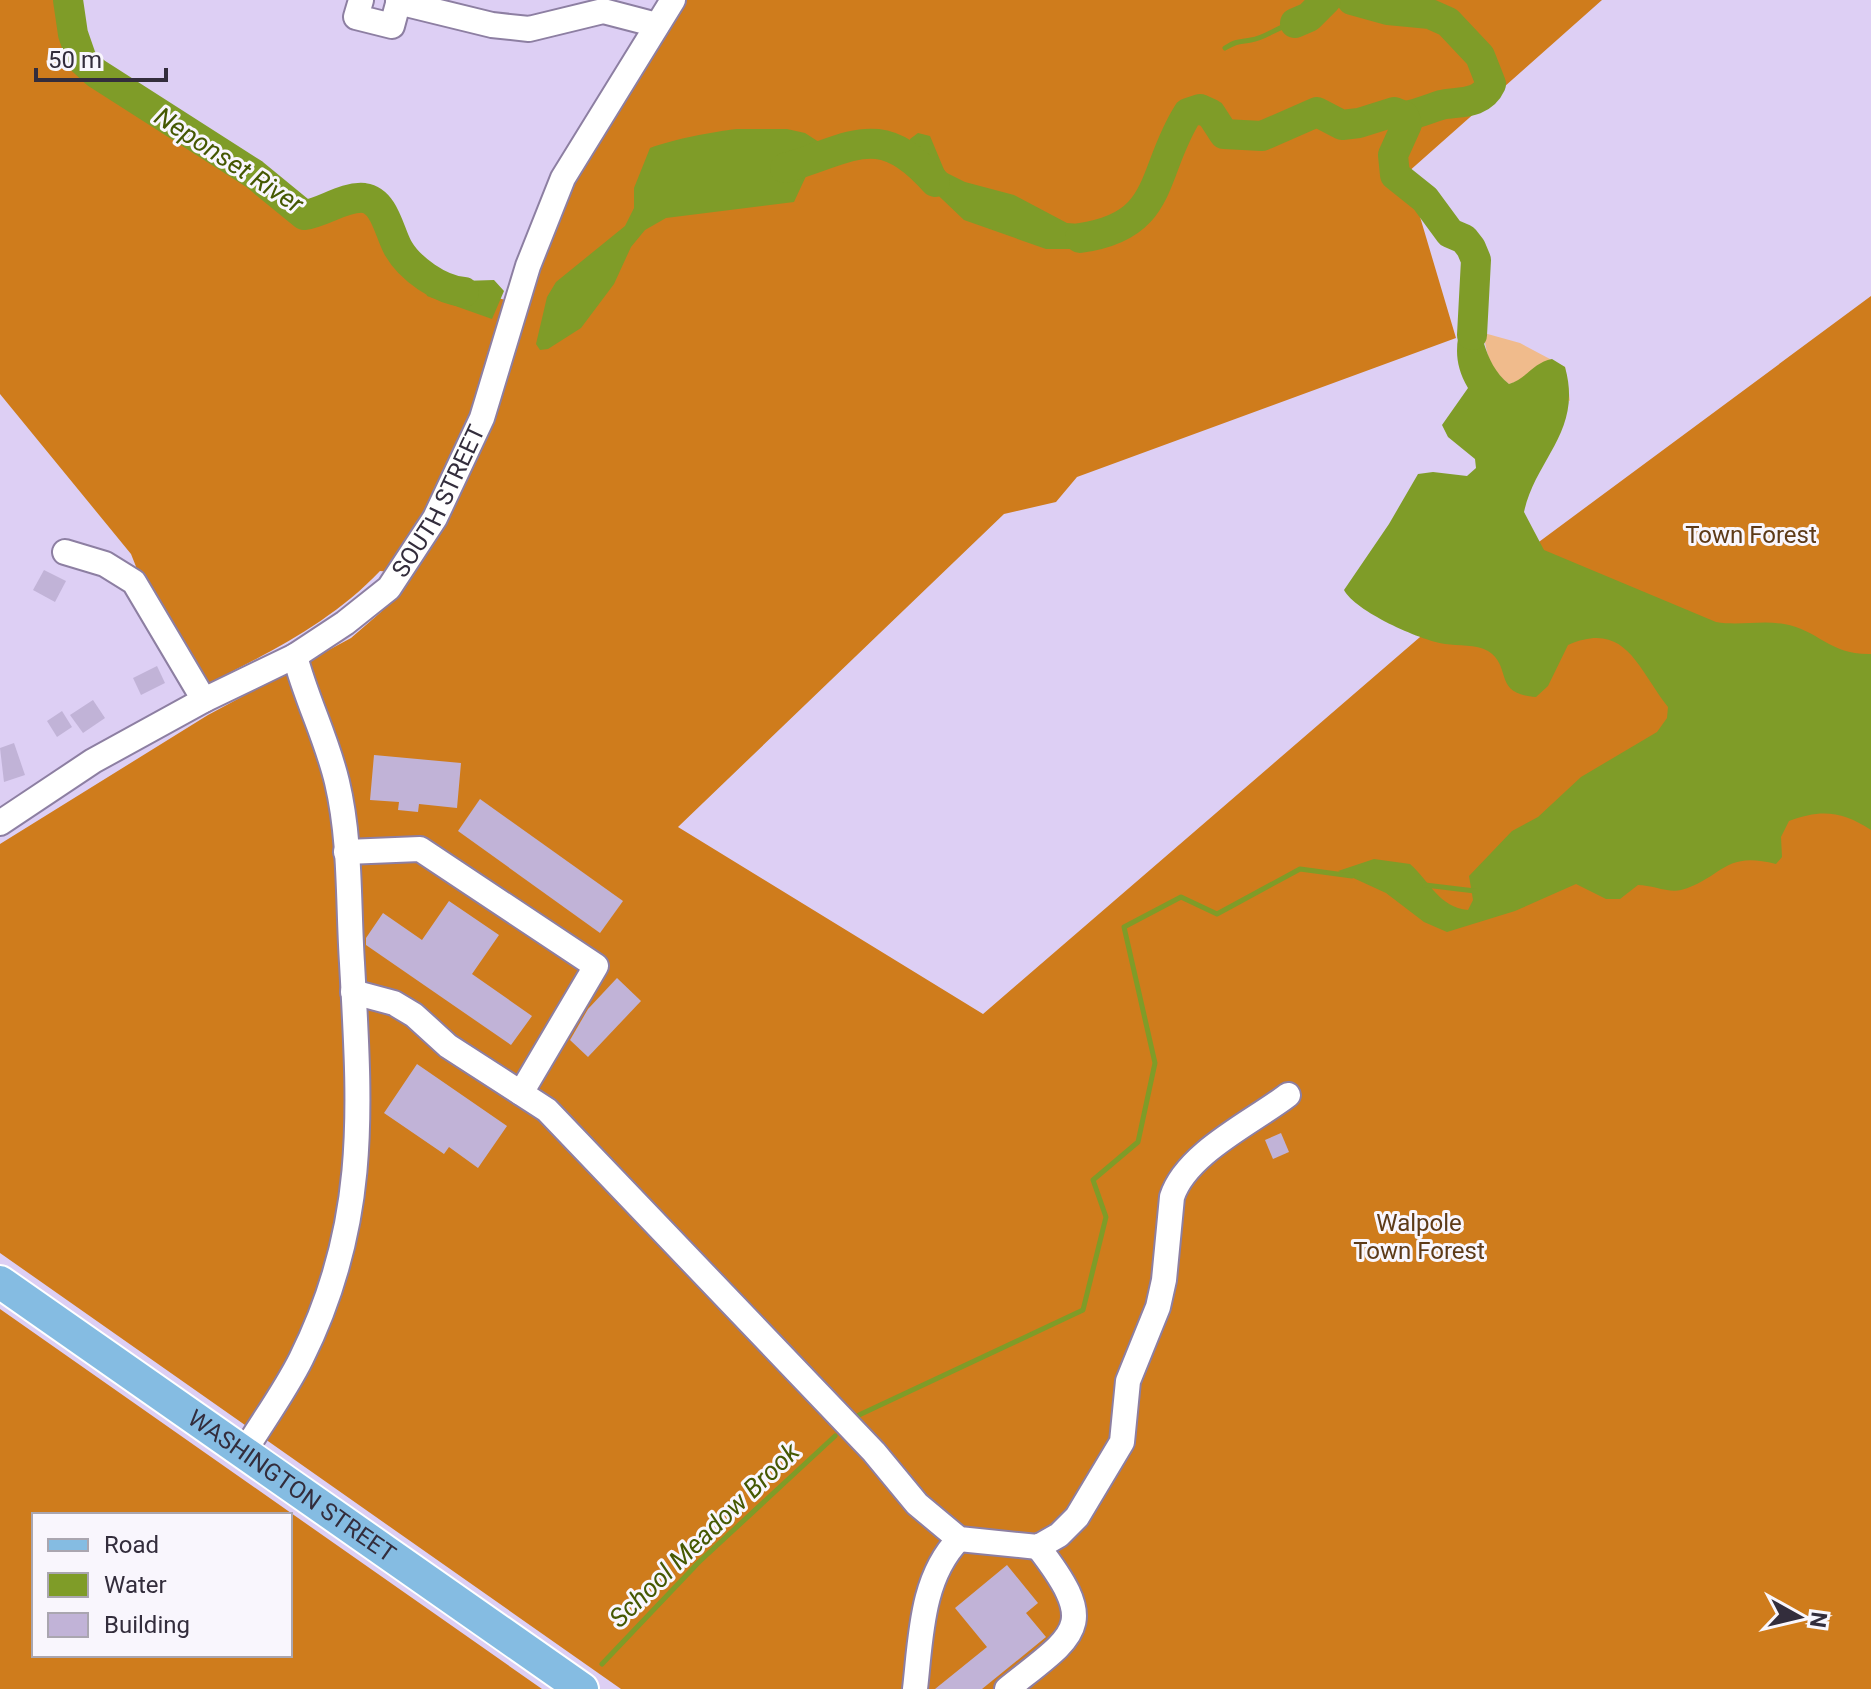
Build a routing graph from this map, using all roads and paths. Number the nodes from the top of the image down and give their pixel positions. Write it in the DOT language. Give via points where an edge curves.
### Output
graph roads {
  1 [pos="361,0"];
  2 [pos="673,0"];
  3 [pos="398,1"];
  4 [pos="657,25"];
  5 [pos="65,552"];
  6 [pos="295,656"];
  7 [pos="204,700"];
  8 [pos="0,823"];
  9 [pos="346,852"];
  10 [pos="353,992"];
  11 [pos="521,1093"];
  12 [pos="1288,1095"];
  13 [pos="0,1282"];
  14 [pos="244,1452"];
  15 [pos="959,1539"];
  16 [pos="1038,1547"];
  17 [pos="582,1689"];
  18 [pos="915,1689"];
  19 [pos="1007,1689"];
  1 -- 3 [label="street" via="356,17 392,26"];
  2 -- 4 [label="street, SOUTH STREET"];
  3 -- 4 [label="street" via="529,29 603,11"];
  4 -- 6 [label="street, SOUTH STREET" via="549,208 482,418 417,549 389,588"];
  5 -- 7 [label="street" via="113,568 134,582"];
  6 -- 7 [label="street, SOUTH STREET"];
  6 -- 9 [label="street" via="337,781"];
  7 -- 8 [label="street, SOUTH STREET" via="93,761"];
  9 -- 10 [label="street"];
  9 -- 11 [label="street" via="420,849 596,966"];
  10 -- 11 [label="street" via="394,1003 414,1015 448,1046"];
  10 -- 14 [label="street" via="359,1138 344,1241 301,1360"];
  11 -- 15 [label="street" via="547,1110 874,1452 917,1504"];
  12 -- 16 [label="street" via="1205,1154 1178,1183 1162,1289 1128,1381 1122,1442 1077,1517"];
  13 -- 14 [label="main road, WASHINGTON STREET"];
  14 -- 17 [label="main road, WASHINGTON STREET"];
  15 -- 16 [label="street"];
  15 -- 18 [label="street" via="930,1585"];
  16 -- 19 [label="street" via="1074,1604 1075,1624 1062,1644"];
}
